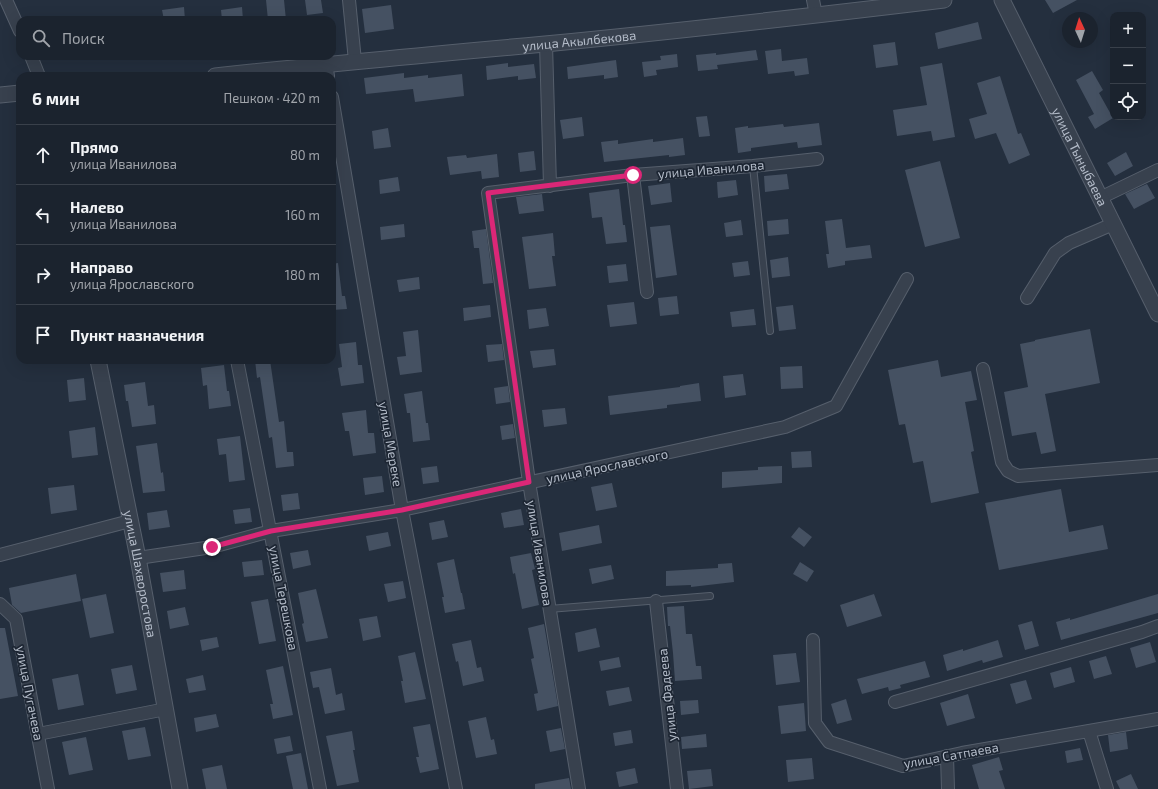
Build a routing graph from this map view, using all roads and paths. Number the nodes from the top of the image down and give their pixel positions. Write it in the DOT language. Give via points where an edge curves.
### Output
graph roads {
  1 [pos="6,0"];
  2 [pos="350,0"];
  3 [pos="812,0"];
  4 [pos="944,0"];
  5 [pos="1002,0"];
  6 [pos="816,15"];
  7 [pos="16,21"];
  8 [pos="546,44"];
  9 [pos="33,60"];
  10 [pos="356,61"];
  11 [pos="327,70"];
  12 [pos="37,72"];
  13 [pos="290,72"];
  14 [pos="16,93"];
  15 [pos="0,95"];
  16 [pos="336,121"];
  17 [pos="817,159"];
  18 [pos="753,166"];
  19 [pos="1158,170"];
  20 [pos="633,175"];
  21 [pos="550,186"];
  22 [pos="1100,198"];
  23 [pos="1113,224"];
  24 [pos="907,279"];
  25 [pos="647,292"];
  26 [pos="1027,298"];
  27 [pos="1154,298"];
  28 [pos="1158,314"];
  29 [pos="770,331"];
  30 [pos="99,364"];
  31 [pos="238,364"];
  32 [pos="983,369"];
  33 [pos="1158,465"];
  34 [pos="529,482"];
  35 [pos="402,510"];
  36 [pos="130,521"];
  37 [pos="271,531"];
  38 [pos="0,555"];
  39 [pos="138,558"];
  40 [pos="710,596"];
  41 [pos="656,601"];
  42 [pos="0,604"];
  43 [pos="550,609"];
  44 [pos="1158,626"];
  45 [pos="814,640"];
  46 [pos="895,702"];
  47 [pos="166,709"];
  48 [pos="1158,720"];
  49 [pos="1089,731"];
  50 [pos="38,734"];
  51 [pos="947,756"];
  52 [pos="48,789"];
  53 [pos="180,789"];
  54 [pos="320,789"];
  55 [pos="456,789"];
  56 [pos="579,789"];
  57 [pos="678,789"];
  58 [pos="948,789"];
  59 [pos="1107,789"];
  1 -- 7 [label="street"];
  2 -- 10 [label="street"];
  3 -- 6 [label="street"];
  4 -- 6 [label="street, улица Акылбекова"];
  5 -- 22 [label="street, улица Тыныбаева"];
  6 -- 8 [label="street, улица Акылбекова"];
  8 -- 10 [label="street, улица Акылбекова"];
  8 -- 21 [label="street"];
  9 -- 12 [label="street"];
  10 -- 11 [label="street, улица Акылбекова"];
  11 -- 13 [label="street, улица Акылбекова"];
  14 -- 15 [label="street"];
  16 -- 35 [label="street, улица Мереке"];
  17 -- 18 [label="street, улица Иванилова"];
  18 -- 20 [label="street, улица Иванилова"];
  18 -- 29 [label="lane"];
  19 -- 22 [label="street"];
  20 -- 21 [label="street, улица Иванилова"];
  20 -- 25 [label="street"];
  21 -- 34 [label="street, улица Иванилова" via="488,193"];
  22 -- 23 [label="street, улица Тыныбаева"];
  23 -- 26 [label="street" via="1069,243 1055,253"];
  23 -- 27 [label="street, улица Тыныбаева"];
  24 -- 34 [label="street, улица Ярославского" via="836,406 785,428"];
  27 -- 28 [label="street, улица Тыныбаева"];
  30 -- 36 [label="street, улица Шахворостова"];
  31 -- 37 [label="street, улица Терешкова"];
  32 -- 33 [label="street" via="1002,462 1008,472 1018,476"];
  34 -- 35 [label="street, улица Ярославского"];
  34 -- 43 [label="street, улица Иванилова"];
  35 -- 37 [label="street, улица Ярославского"];
  35 -- 55 [label="street, улица Мереке"];
  36 -- 38 [label="street"];
  36 -- 39 [label="street, улица Шахворостова"];
  37 -- 39 [label="street, улица Ярославского" via="212,547"];
  37 -- 54 [label="street, улица Терешкова"];
  39 -- 47 [label="street, улица Шахворостова"];
  40 -- 41 [label="lane"];
  41 -- 43 [label="lane"];
  41 -- 57 [label="street, улица Фадеева"];
  42 -- 50 [label="street, улица Пугачева" via="16,619"];
  43 -- 56 [label="street, улица Иванилова"];
  44 -- 46 [label="street"];
  45 -- 51 [label="street, улица Сатпаева" via="815,723 829,742 903,766"];
  47 -- 50 [label="street"];
  47 -- 53 [label="street, улица Шахворостова"];
  48 -- 49 [label="street, улица Сатпаева"];
  49 -- 51 [label="street, улица Сатпаева"];
  49 -- 59 [label="street"];
  50 -- 52 [label="street, улица Пугачева"];
  51 -- 58 [label="street"];
}
